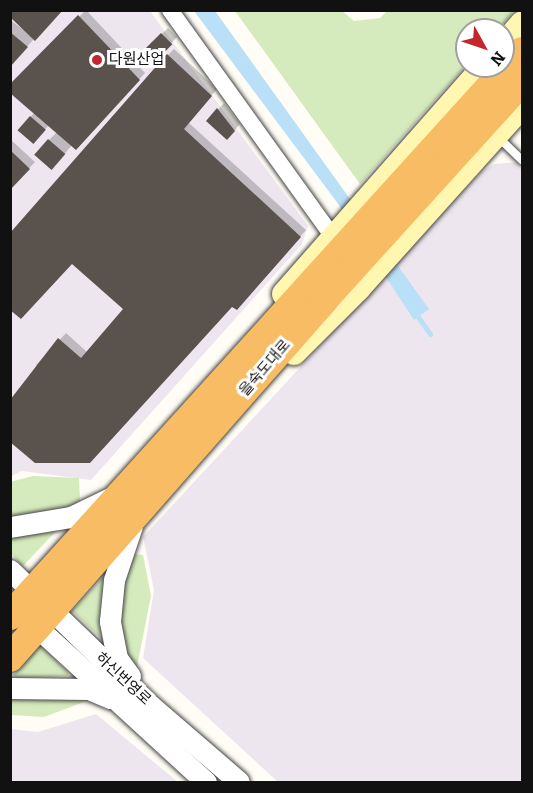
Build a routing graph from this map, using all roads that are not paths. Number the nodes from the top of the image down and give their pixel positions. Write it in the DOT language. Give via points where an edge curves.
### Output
graph roads {
  1 [pos="170,10"];
  2 [pos="522,51"];
  3 [pos="473,78"];
  4 [pos="522,81"];
  5 [pos="522,106"];
  6 [pos="496,136"];
  7 [pos="522,160"];
  8 [pos="333,237"];
  9 [pos="250,368"];
  10 [pos="137,496"];
  11 [pos="10,527"];
  12 [pos="10,570"];
  13 [pos="27,610"];
  14 [pos="10,658"];
  15 [pos="10,688"];
  16 [pos="121,702"];
  17 [pos="151,706"];
  18 [pos="206,783"];
  19 [pos="239,783"];
  1 -- 8 [label="street"];
  2 -- 9 [label="highway, 을숙도대로"];
  3 -- 8 [label="main road"];
  4 -- 9 [label="highway, 을숙도대로"];
  5 -- 6 [label="main road"];
  6 -- 7 [label="lane"];
  6 -- 9 [label="main road" via="358,289 288,358"];
  8 -- 9 [label="main road" via="271,311"];
  9 -- 10 [label="highway, 을숙도대로"];
  10 -- 11 [label="street" via="71,517"];
  10 -- 13 [label="highway, 을숙도대로"];
  10 -- 17 [label="street" via="114,580 110,621 117,658"];
  12 -- 13 [label="street, 하신번영로"];
  13 -- 14 [label="highway, 을숙도대로"];
  13 -- 16 [label="street, 하신번영로"];
  13 -- 17 [label="street, 하신번영로"];
  15 -- 16 [label="street" via="89,689"];
  16 -- 18 [label="street, 하신번영로"];
  17 -- 19 [label="street, 하신번영로"];
}
